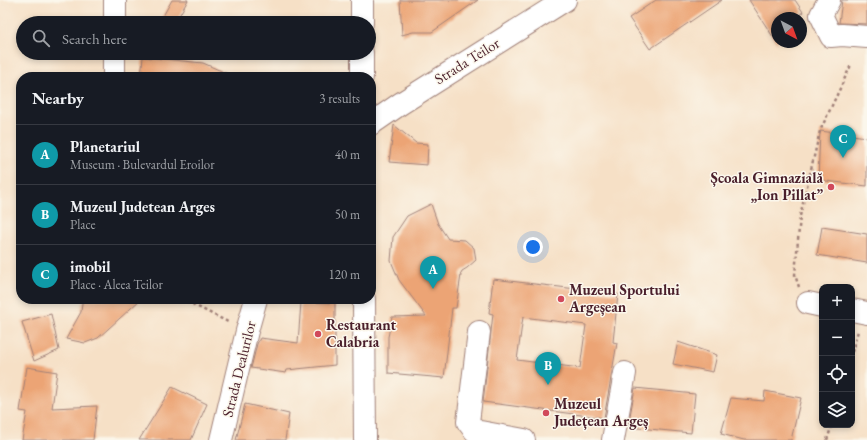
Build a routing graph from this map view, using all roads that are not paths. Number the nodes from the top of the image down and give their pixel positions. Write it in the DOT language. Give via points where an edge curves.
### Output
graph roads {
  1 [pos="115,0"];
  2 [pos="362,0"];
  3 [pos="565,0"];
  4 [pos="821,5"];
  5 [pos="115,16"];
  6 [pos="362,16"];
  7 [pos="867,37"];
  8 [pos="114,60"];
  9 [pos="362,60"];
  10 [pos="114,72"];
  11 [pos="362,72"];
  12 [pos="376,121"];
  13 [pos="255,304"];
  14 [pos="364,304"];
  15 [pos="855,311"];
  16 [pos="867,313"];
  17 [pos="479,332"];
  18 [pos="625,373"];
  19 [pos="222,440"];
  20 [pos="365,440"];
  21 [pos="524,440"];
  22 [pos="613,440"];
  1 -- 5 [label="street"];
  2 -- 6 [label="street"];
  3 -- 12 [label="street, Strada Teilor"];
  4 -- 7 [label="street" via="831,36"];
  8 -- 10 [label="street"];
  9 -- 11 [label="street"];
  13 -- 19 [label="street, Strada Dealurilor"];
  14 -- 20 [label="street"];
  15 -- 16 [label="street"];
  17 -- 21 [label="street" via="468,422 475,431"];
  18 -- 22 [label="street"];
}
